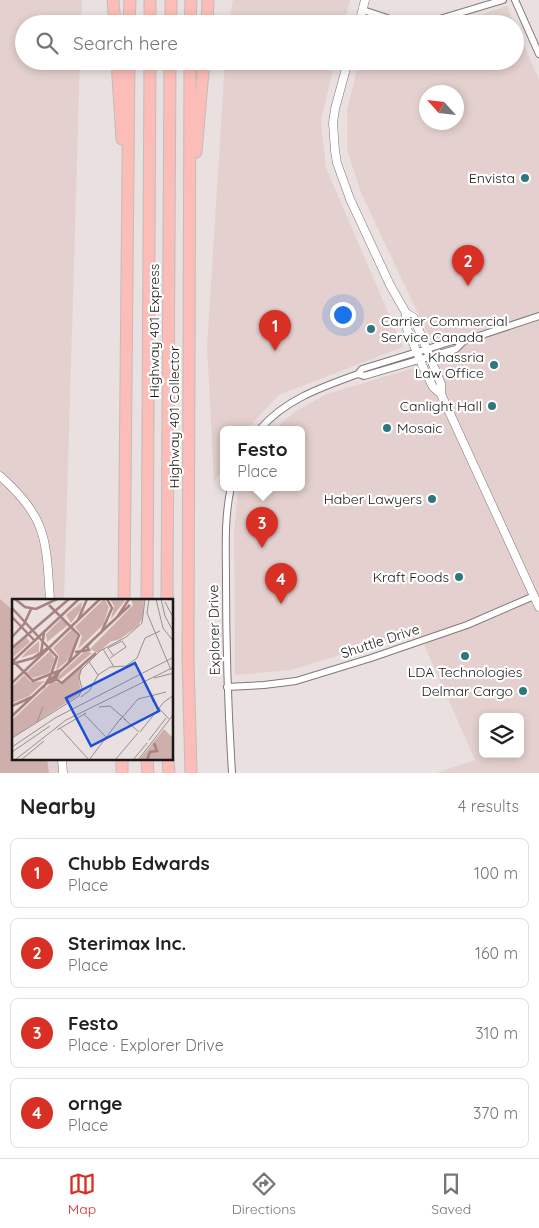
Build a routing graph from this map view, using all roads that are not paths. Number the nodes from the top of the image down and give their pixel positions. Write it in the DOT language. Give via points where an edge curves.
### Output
graph roads {
  1 [pos="113,0"];
  2 [pos="130,0"];
  3 [pos="150,0"];
  4 [pos="171,0"];
  5 [pos="191,0"];
  6 [pos="208,0"];
  7 [pos="365,0"];
  8 [pos="503,0"];
  9 [pos="515,0"];
  10 [pos="363,10"];
  11 [pos="114,15"];
  12 [pos="130,15"];
  13 [pos="150,15"];
  14 [pos="171,15"];
  15 [pos="190,15"];
  16 [pos="207,15"];
  17 [pos="362,15"];
  18 [pos="378,15"];
  19 [pos="454,15"];
  20 [pos="522,15"];
  21 [pos="524,20"];
  22 [pos="539,54"];
  23 [pos="119,70"];
  24 [pos="129,70"];
  25 [pos="150,70"];
  26 [pos="170,70"];
  27 [pos="190,70"];
  28 [pos="203,70"];
  29 [pos="346,70"];
  30 [pos="190,208"];
  31 [pos="127,221"];
  32 [pos="406,314"];
  33 [pos="539,316"];
  34 [pos="464,341"];
  35 [pos="426,348"];
  36 [pos="417,352"];
  37 [pos="429,357"];
  38 [pos="420,360"];
  39 [pos="358,374"];
  40 [pos="441,394"];
  41 [pos="263,426"];
  42 [pos="0,476"];
  43 [pos="230,491"];
  44 [pos="534,596"];
  45 [pos="50,599"];
  46 [pos="124,599"];
  47 [pos="147,599"];
  48 [pos="167,599"];
  49 [pos="539,607"];
  50 [pos="227,687"];
  51 [pos="62,760"];
  52 [pos="122,760"];
  53 [pos="147,760"];
  54 [pos="168,760"];
  55 [pos="63,773"];
  56 [pos="122,773"];
  57 [pos="148,773"];
  58 [pos="169,773"];
  59 [pos="191,773"];
  60 [pos="232,773"];
  1 -- 11 [label="highway"];
  2 -- 12 [label="highway"];
  3 -- 13 [label="highway"];
  4 -- 14 [label="highway"];
  5 -- 15 [label="highway"];
  6 -- 16 [label="highway"];
  7 -- 10 [label="street"];
  8 -- 19 [label="street"];
  9 -- 20 [label="street"];
  10 -- 17 [label="street"];
  10 -- 18 [label="street"];
  21 -- 22 [label="street"];
  23 -- 31 [label="highway"];
  24 -- 31 [label="highway"];
  25 -- 47 [label="highway, Highway 401 Express"];
  26 -- 48 [label="highway, Highway 401 Express"];
  27 -- 30 [label="highway, Highway 401 Collector"];
  28 -- 30 [label="highway"];
  29 -- 32 [label="street" via="333,123 337,164 350,199"];
  30 -- 59 [label="highway, Highway 401 Collector" via="188,659"];
  31 -- 46 [label="highway"];
  32 -- 35 [label="street" via="414,318"];
  32 -- 36 [label="street" via="405,324"];
  33 -- 34 [label="street"];
  34 -- 35 [label="street"];
  34 -- 37 [label="street" via="456,349"];
  35 -- 36 [label="street"];
  35 -- 37 [label="street"];
  36 -- 38 [label="street"];
  36 -- 39 [label="street" via="362,369"];
  37 -- 38 [label="street"];
  37 -- 40 [label="street" via="441,384"];
  38 -- 39 [label="street" via="364,376"];
  38 -- 40 [label="street" via="433,388"];
  39 -- 41 [label="street" via="306,394"];
  40 -- 44 [label="street"];
  42 -- 45 [label="street" via="25,500 40,527 49,564"];
  43 -- 50 [label="street, Explorer Drive" via="226,523"];
  44 -- 49 [label="street"];
  44 -- 50 [label="street, Shuttle Drive" via="467,625 371,658 296,680"];
  50 -- 60 [label="street, Explorer Drive"];
  51 -- 55 [label="street"];
  52 -- 56 [label="highway"];
  53 -- 57 [label="highway"];
  54 -- 58 [label="highway"];
}
